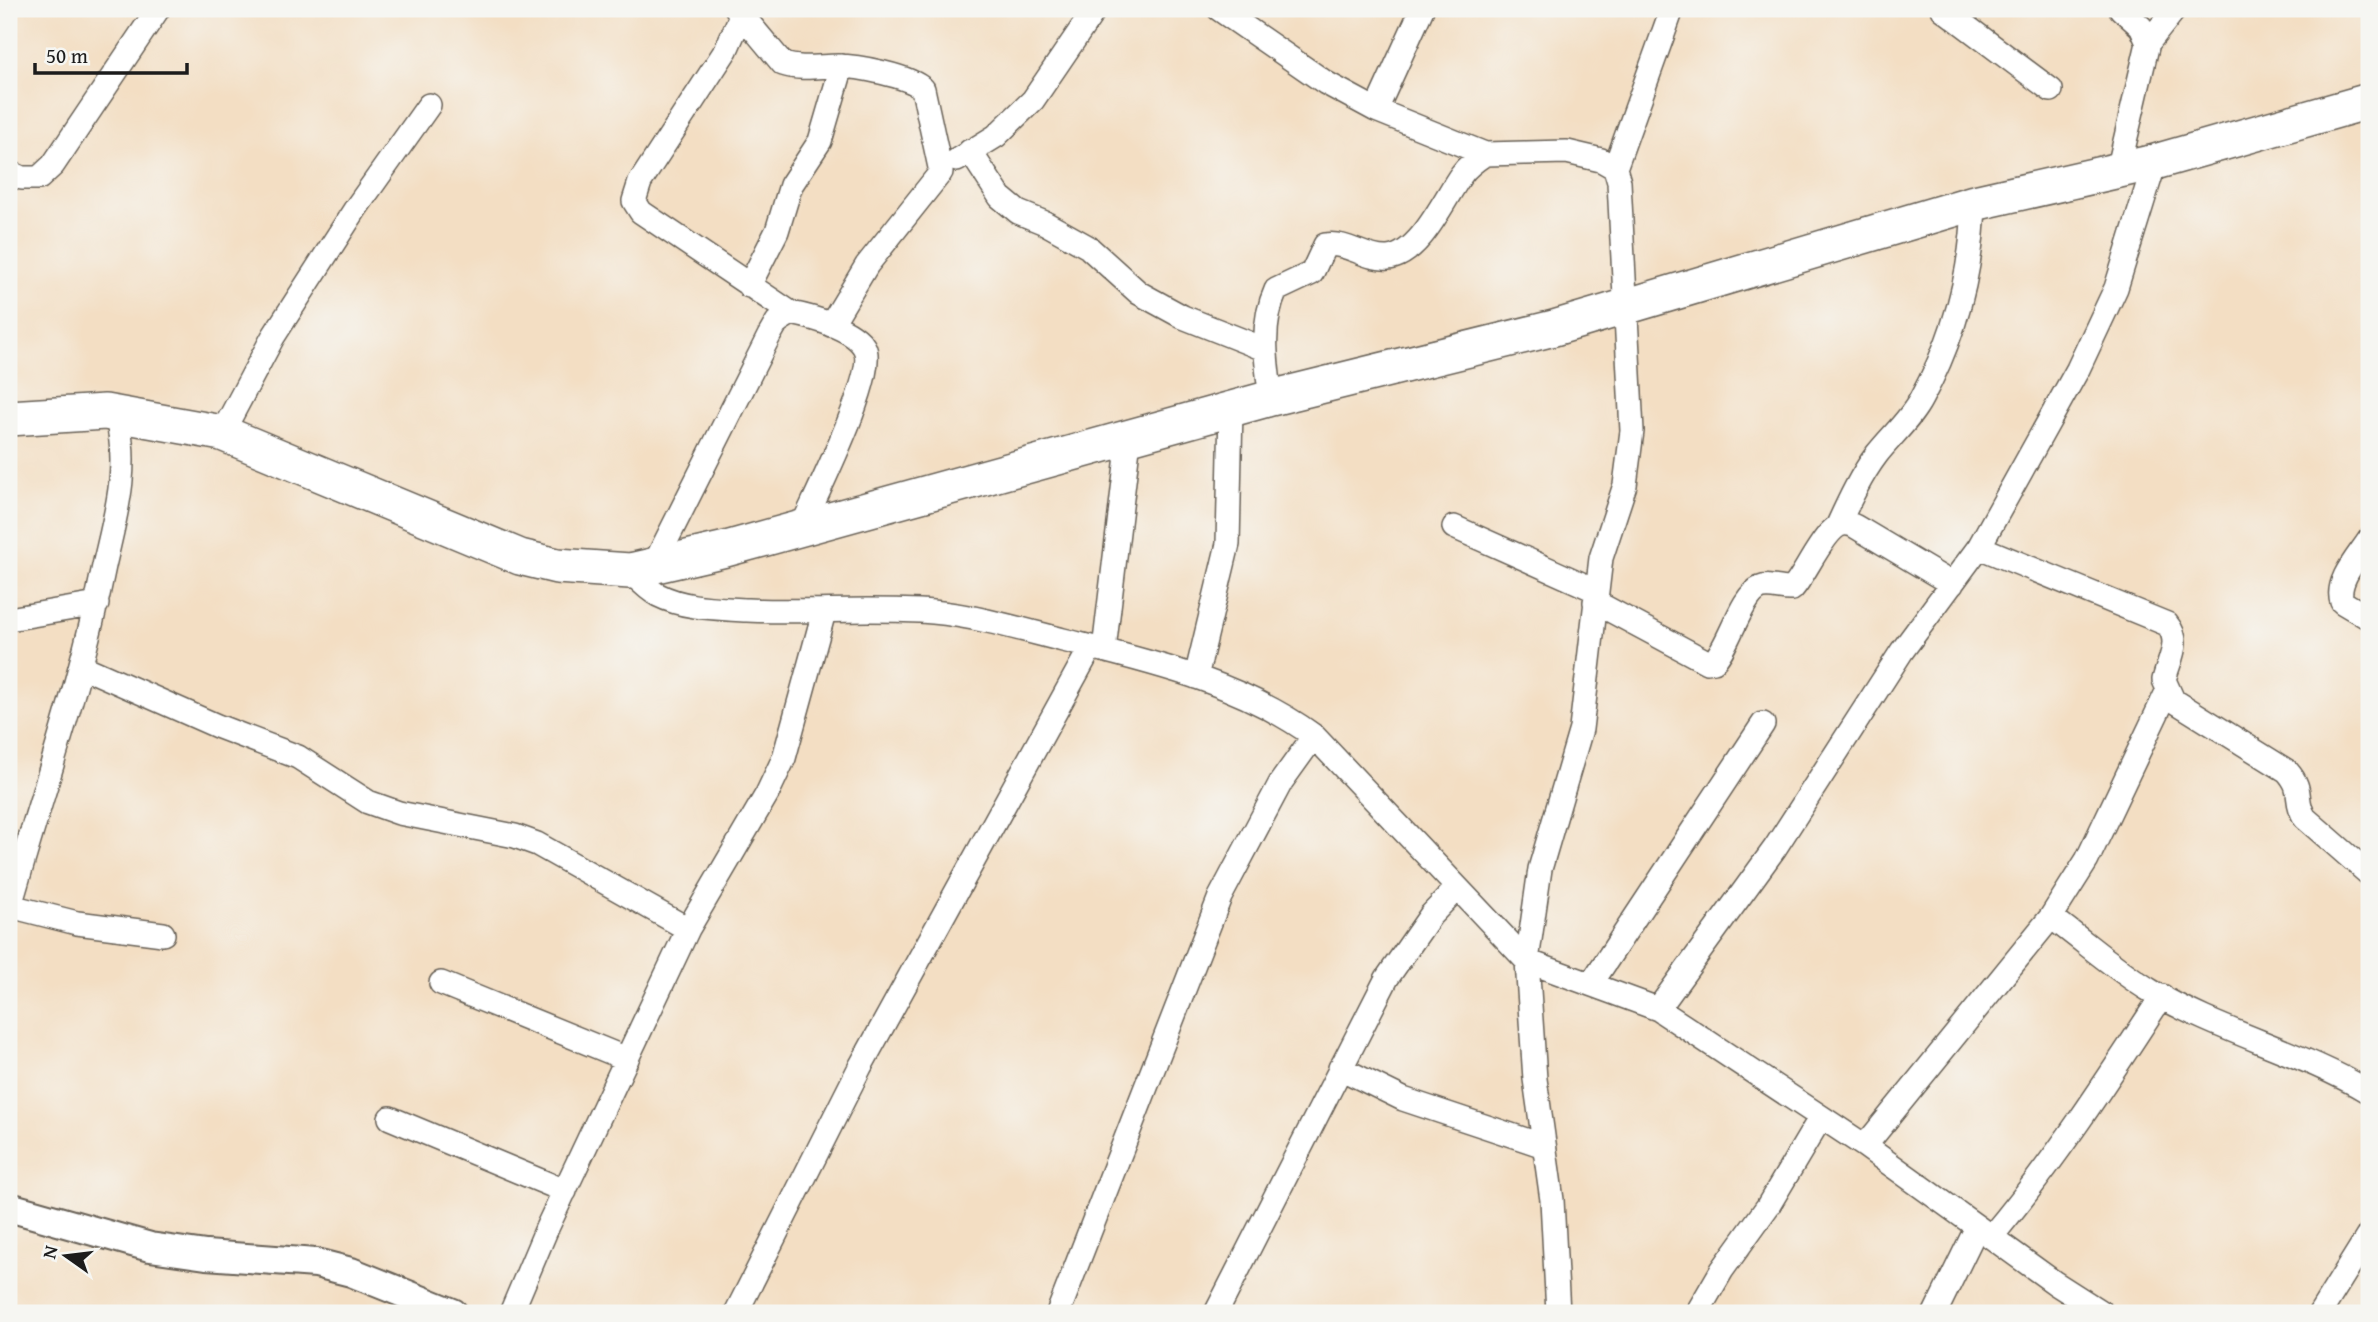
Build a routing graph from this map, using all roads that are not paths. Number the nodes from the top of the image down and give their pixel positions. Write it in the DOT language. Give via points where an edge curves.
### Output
graph roads {
  1 [pos="158,9"];
  2 [pos="1095,9"];
  3 [pos="1219,9"];
  4 [pos="1422,9"];
  5 [pos="1672,9"];
  6 [pos="1943,9"];
  7 [pos="2121,9"];
  8 [pos="2175,9"];
  9 [pos="739,12"];
  10 [pos="2148,43"];
  11 [pos="842,66"];
  12 [pos="2051,90"];
  13 [pos="2369,101"];
  14 [pos="429,105"];
  15 [pos="1376,110"];
  16 [pos="970,151"];
  17 [pos="1485,154"];
  18 [pos="2155,162"];
  19 [pos="1615,168"];
  20 [pos="2118,170"];
  21 [pos="9,172"];
  22 [pos="941,172"];
  23 [pos="1974,203"];
  24 [pos="749,286"];
  25 [pos="1626,304"];
  26 [pos="791,313"];
  27 [pos="831,325"];
  28 [pos="1264,349"];
  29 [pos="1271,398"];
  30 [pos="1231,409"];
  31 [pos="9,418"];
  32 [pos="120,418"];
  33 [pos="9,430"];
  34 [pos="222,433"];
  35 [pos="1129,439"];
  36 [pos="1838,525"];
  37 [pos="1454,527"];
  38 [pos="801,529"];
  39 [pos="2369,540"];
  40 [pos="1979,547"];
  41 [pos="642,569"];
  42 [pos="1952,584"];
  43 [pos="1595,596"];
  44 [pos="97,604"];
  45 [pos="824,612"];
  46 [pos="2369,618"];
  47 [pos="9,620"];
  48 [pos="1098,649"];
  49 [pos="81,666"];
  50 [pos="1196,677"];
  51 [pos="2166,692"];
  52 [pos="1763,724"];
  53 [pos="1314,736"];
  54 [pos="2369,874"];
  55 [pos="1456,889"];
  56 [pos="9,908"];
  57 [pos="2051,917"];
  58 [pos="688,929"];
  59 [pos="163,934"];
  60 [pos="1527,961"];
  61 [pos="441,983"];
  62 [pos="1591,984"];
  63 [pos="2162,996"];
  64 [pos="1658,1009"];
  65 [pos="626,1059"];
  66 [pos="1340,1068"];
  67 [pos="2369,1093"];
  68 [pos="1821,1117"];
  69 [pos="390,1118"];
  70 [pos="1544,1146"];
  71 [pos="1865,1146"];
  72 [pos="565,1191"];
  73 [pos="9,1208"];
  74 [pos="1984,1232"];
  75 [pos="2369,1234"];
  76 [pos="453,1313"];
  77 [pos="511,1313"];
  78 [pos="736,1313"];
  79 [pos="1058,1313"];
  80 [pos="1216,1313"];
  81 [pos="1558,1313"];
  82 [pos="1697,1313"];
  83 [pos="1935,1313"];
  84 [pos="2102,1313"];
  85 [pos="2320,1313"];
  1 -- 21 [label="street" via="53,165 39,178"];
  2 -- 16 [label="street" via="1033,100 996,136"];
  3 -- 15 [label="street" via="1326,83"];
  4 -- 15 [label="street"];
  5 -- 19 [label="street"];
  6 -- 12 [label="street"];
  7 -- 10 [label="street" via="2141,27"];
  8 -- 10 [label="street"];
  9 -- 11 [label="street" via="783,64 794,68"];
  9 -- 24 [label="street" via="726,50 640,182 634,201 641,212"];
  10 -- 20 [label="street"];
  11 -- 22 [label="street" via="906,79 923,89"];
  11 -- 24 [label="street" via="820,141 791,185 778,231"];
  13 -- 18 [label="main road"];
  14 -- 34 [label="street" via="273,337"];
  15 -- 17 [label="street"];
  16 -- 22 [label="street"];
  16 -- 28 [label="street" via="1008,205 1088,247 1139,293 1184,317"];
  17 -- 19 [label="street" via="1567,152"];
  17 -- 28 [label="street" via="1462,174 1423,233 1402,253 1379,257 1325,245 1312,273 1276,290"];
  18 -- 20 [label="main road"];
  18 -- 40 [label="street" via="2116,288 2078,369"];
  19 -- 25 [label="street"];
  20 -- 23 [label="main road"];
  22 -- 27 [label="street" via="867,265"];
  23 -- 25 [label="main road"];
  23 -- 36 [label="street" via="1973,248 1965,289 1928,384 1911,415 1875,457"];
  24 -- 26 [label="street"];
  25 -- 29 [label="main road" via="1554,328"];
  25 -- 43 [label="street" via="1630,455"];
  26 -- 27 [label="street"];
  26 -- 41 [label="street" via="777,322"];
  27 -- 38 [label="street" via="858,340 868,360 836,452"];
  28 -- 29 [label="street"];
  29 -- 30 [label="main road"];
  30 -- 35 [label="main road"];
  30 -- 50 [label="street" via="1227,544"];
  31 -- 32 [label="main road" via="106,412"];
  32 -- 33 [label="main road" via="106,425"];
  32 -- 34 [label="main road"];
  32 -- 44 [label="street" via="123,470"];
  34 -- 41 [label="main road" via="520,557 557,566"];
  35 -- 38 [label="main road"];
  35 -- 48 [label="street"];
  36 -- 42 [label="street" via="1848,523"];
  36 -- 43 [label="street" via="1792,589 1761,587 1751,595 1714,662"];
  37 -- 43 [label="street"];
  38 -- 41 [label="main road"];
  39 -- 46 [label="street" via="2339,594 2342,602"];
  40 -- 42 [label="street"];
  40 -- 51 [label="street" via="2167,624 2175,634 2175,646 2164,680"];
  41 -- 45 [label="street" via="657,594 692,606"];
  42 -- 64 [label="street" via="1902,651 1775,848"];
  43 -- 60 [label="street" via="1581,729 1540,869"];
  44 -- 47 [label="street"];
  44 -- 49 [label="street"];
  45 -- 48 [label="street" via="933,612"];
  45 -- 58 [label="street" via="784,758"];
  48 -- 50 [label="street"];
  48 -- 78 [label="street" via="854,1078"];
  49 -- 56 [label="street"];
  49 -- 58 [label="street" via="298,757 368,802 537,844"];
  50 -- 53 [label="street" via="1257,700"];
  51 -- 54 [label="street" via="2181,708 2287,771 2298,783 2299,808 2305,818"];
  51 -- 57 [label="street" via="2087,860"];
  52 -- 62 [label="street"];
  53 -- 55 [label="street"];
  53 -- 79 [label="street" via="1281,782 1220,897"];
  55 -- 60 [label="street"];
  55 -- 66 [label="street" via="1406,948"];
  56 -- 59 [label="street"];
  57 -- 63 [label="street"];
  57 -- 71 [label="street"];
  58 -- 65 [label="street"];
  60 -- 62 [label="street"];
  60 -- 70 [label="street"];
  61 -- 65 [label="street"];
  62 -- 64 [label="street"];
  63 -- 67 [label="street"];
  63 -- 74 [label="street" via="2036,1184"];
  64 -- 68 [label="street"];
  65 -- 72 [label="street"];
  66 -- 70 [label="street" via="1403,1099"];
  66 -- 80 [label="street"];
  68 -- 71 [label="street"];
  68 -- 82 [label="street" via="1769,1206"];
  69 -- 72 [label="street"];
  70 -- 81 [label="street"];
  71 -- 74 [label="street"];
  72 -- 77 [label="street"];
  73 -- 76 [label="street" via="150,1247 316,1263 351,1272"];
  74 -- 83 [label="street"];
  74 -- 84 [label="street"];
  75 -- 85 [label="street"];
}
